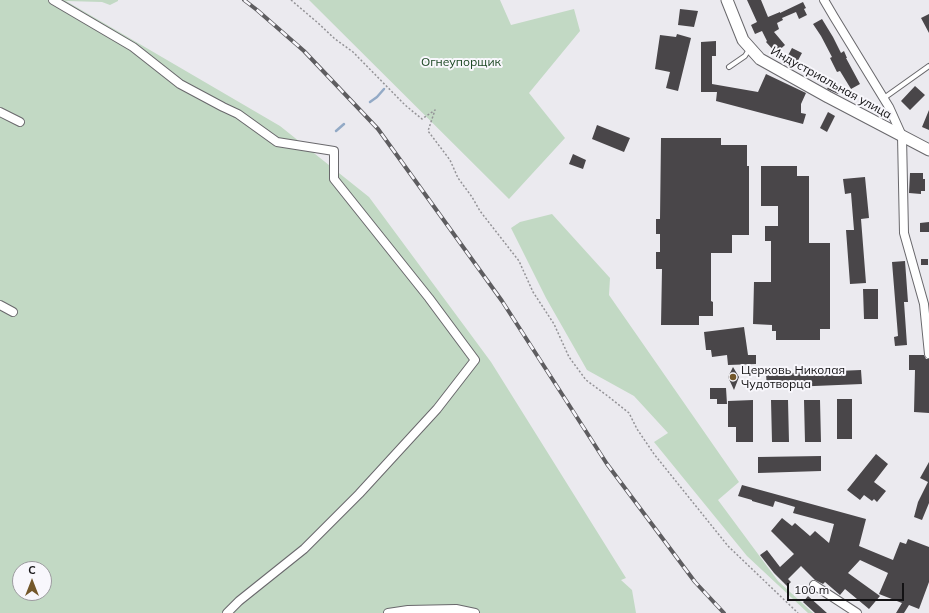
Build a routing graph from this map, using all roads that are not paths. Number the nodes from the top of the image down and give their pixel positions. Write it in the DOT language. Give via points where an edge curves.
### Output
graph roads {
  1 [pos="53,0"];
  2 [pos="726,0"];
  3 [pos="824,0"];
  4 [pos="750,48"];
  5 [pos="929,66"];
  6 [pos="729,67"];
  7 [pos="884,98"];
  8 [pos="0,112"];
  9 [pos="20,122"];
  10 [pos="902,136"];
  11 [pos="929,150"];
  12 [pos="0,305"];
  13 [pos="13,312"];
  14 [pos="929,354"];
  15 [pos="814,585"];
  16 [pos="227,613"];
  17 [pos="388,613"];
  18 [pos="475,613"];
  19 [pos="857,613"];
  1 -- 16 [label="street" via="133,47 180,84 238,114 277,142 334,150 334,180 429,298 475,360 437,409 359,494 304,549"];
  2 -- 4 [label="street, Индустриальная улица" via="743,40"];
  3 -- 7 [label="street"];
  4 -- 6 [label="lane" via="745,56"];
  4 -- 10 [label="street, Индустриальная улица" via="760,59"];
  5 -- 7 [label="lane"];
  7 -- 10 [label="street"];
  8 -- 9 [label="street"];
  10 -- 11 [label="street, Индустриальная улица"];
  10 -- 14 [label="street" via="904,233 924,304"];
  12 -- 13 [label="street"];
  15 -- 19 [label="street"];
  17 -- 18 [label="street" via="456,609"];
}
